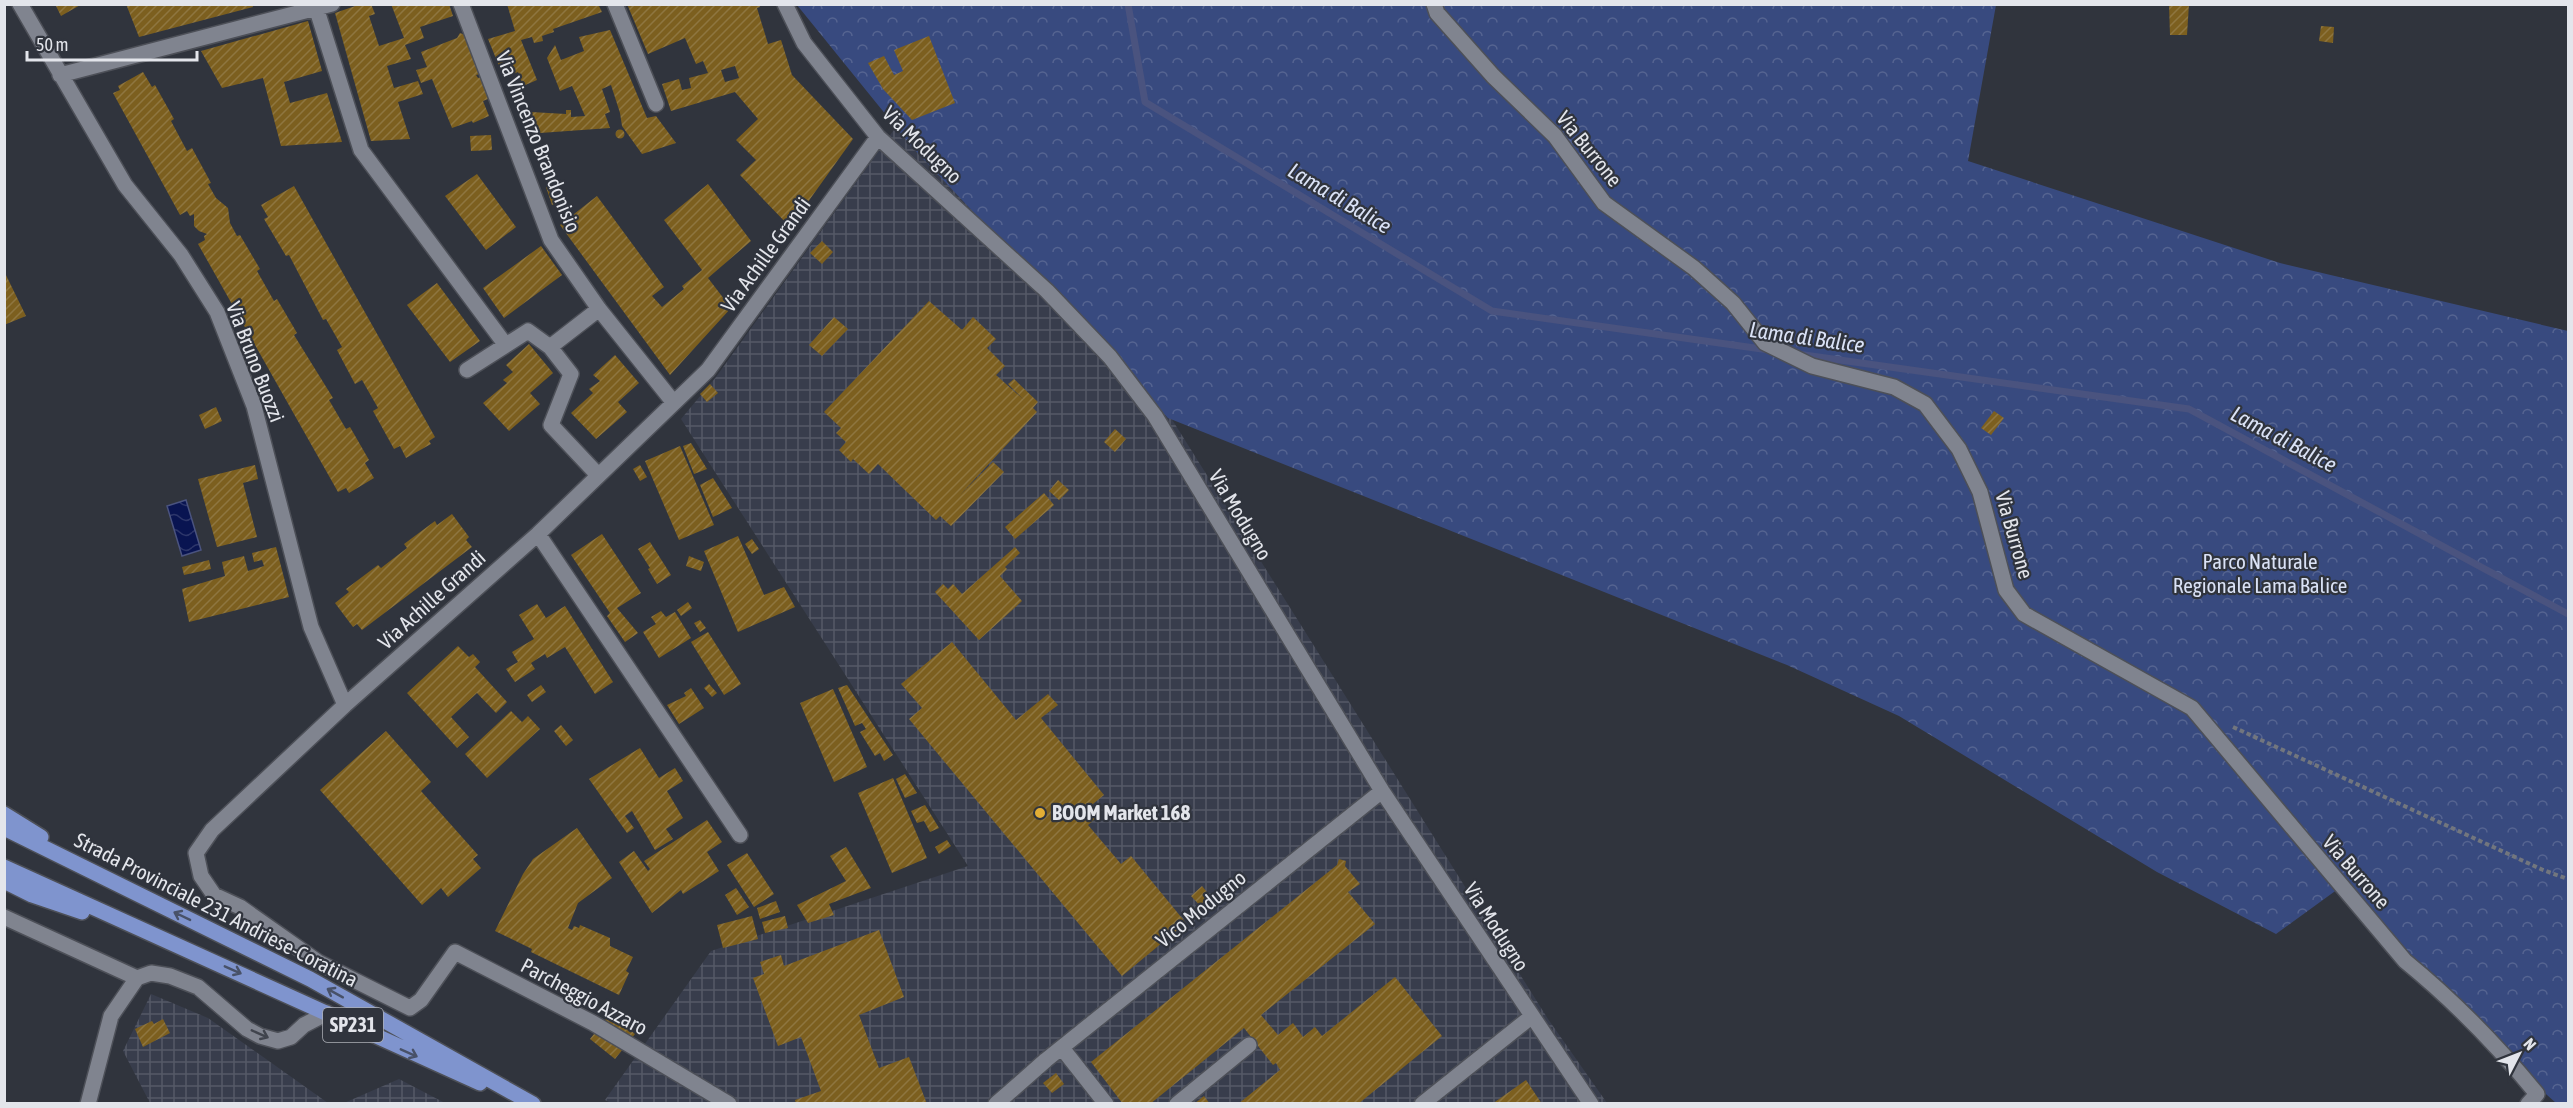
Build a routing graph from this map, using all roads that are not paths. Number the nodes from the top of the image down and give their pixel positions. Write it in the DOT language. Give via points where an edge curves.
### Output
graph roads {
  1 [pos="20,4"];
  2 [pos="332,4"];
  3 [pos="461,4"];
  4 [pos="615,4"];
  5 [pos="785,4"];
  6 [pos="1434,4"];
  7 [pos="315,7"];
  8 [pos="60,75"];
  9 [pos="656,104"];
  10 [pos="878,137"];
  11 [pos="599,309"];
  12 [pos="505,344"];
  13 [pos="550,347"];
  14 [pos="467,370"];
  15 [pos="674,403"];
  16 [pos="598,475"];
  17 [pos="538,534"];
  18 [pos="345,705"];
  19 [pos="1382,791"];
  20 [pos="4,814"];
  21 [pos="4,828"];
  22 [pos="740,835"];
  23 [pos="4,867"];
  24 [pos="4,881"];
  25 [pos="131,891"];
  26 [pos="4,916"];
  27 [pos="180,946"];
  28 [pos="274,961"];
  29 [pos="318,962"];
  30 [pos="136,978"];
  31 [pos="430,987"];
  32 [pos="327,1012"];
  33 [pos="1531,1017"];
  34 [pos="1249,1045"];
  35 [pos="1062,1048"];
  36 [pos="88,1104"];
  37 [pos="527,1104"];
  38 [pos="533,1104"];
  39 [pos="729,1104"];
  40 [pos="996,1104"];
  41 [pos="1106,1104"];
  42 [pos="1177,1104"];
  43 [pos="1422,1104"];
  44 [pos="1591,1104"];
  45 [pos="2528,1104"];
  1 -- 8 [label="street, Via Bruno Buozzi"];
  2 -- 7 [label="street"];
  3 -- 11 [label="street, Via Vincenzo Brandonisio" via="551,240"];
  4 -- 9 [label="street"];
  5 -- 10 [label="street, Via Modugno" via="804,43"];
  6 -- 45 [label="street, Via Burrone" via="1437,13 1493,76 1555,136 1604,203 1694,268 1733,303 1765,343 1812,366 1894,387 1925,404 1959,449 1980,492 2006,590 2024,614 2192,708 2405,961 2446,994 2505,1054 2537,1094"];
  7 -- 8 [label="street"];
  7 -- 12 [label="street" via="362,150"];
  8 -- 18 [label="street, Via Bruno Buozzi" via="125,185 181,255 217,312 254,406 311,627"];
  10 -- 15 [label="street, Via Achille Grandi" via="708,370"];
  10 -- 19 [label="street, Via Modugno" via="1047,291 1110,357 1155,416"];
  11 -- 13 [label="street"];
  11 -- 15 [label="street, Via Vincenzo Brandonisio"];
  12 -- 13 [label="street" via="528,331"];
  12 -- 14 [label="street"];
  13 -- 16 [label="street" via="571,374 551,425"];
  15 -- 16 [label="street, Via Achille Grandi"];
  16 -- 17 [label="street, Via Achille Grandi"];
  17 -- 18 [label="street, Via Achille Grandi"];
  17 -- 22 [label="street"];
  18 -- 29 [label="street, Via Achille Grandi" via="212,830 196,853 201,876 214,895 240,907"];
  19 -- 33 [label="street, Via Modugno"];
  19 -- 35 [label="street, Vico Modugno"];
  20 -- 25 [label="main road"];
  21 -- 25 [label="main road, Strada Provinciale 231 Andriese-Coratina / SP231"];
  23 -- 27 [label="main road, Strada Provinciale 231 Andriese-Coratina / SP231"];
  24 -- 27 [label="main road" via="32,895"];
  28 -- 25 [label="main road, Strada Provinciale 231 Andriese-Coratina / SP231, one-way"];
  26 -- 30 [label="street"];
  27 -- 32 [label="main road, Strada Provinciale 231 Andriese-Coratina / SP231, one-way"];
  28 -- 29 [label="street"];
  38 -- 28 [label="main road, Strada Provinciale 231 Andriese-Coratina / SP231, one-way"];
  29 -- 31 [label="street, Via Achille Grandi" via="410,1008"];
  30 -- 32 [label="street, one-way" via="151,973 198,987 248,1029 278,1041 291,1037"];
  30 -- 36 [label="street" via="111,1016"];
  31 -- 39 [label="street, Parcheggio Azzaro" via="454,952 593,1023"];
  32 -- 37 [label="main road, Strada Provinciale 231 Andriese-Coratina / SP231, one-way"];
  33 -- 43 [label="street"];
  33 -- 44 [label="street, Via Modugno"];
  34 -- 42 [label="street"];
  35 -- 40 [label="street, Vico Modugno"];
  35 -- 41 [label="street"];
}
